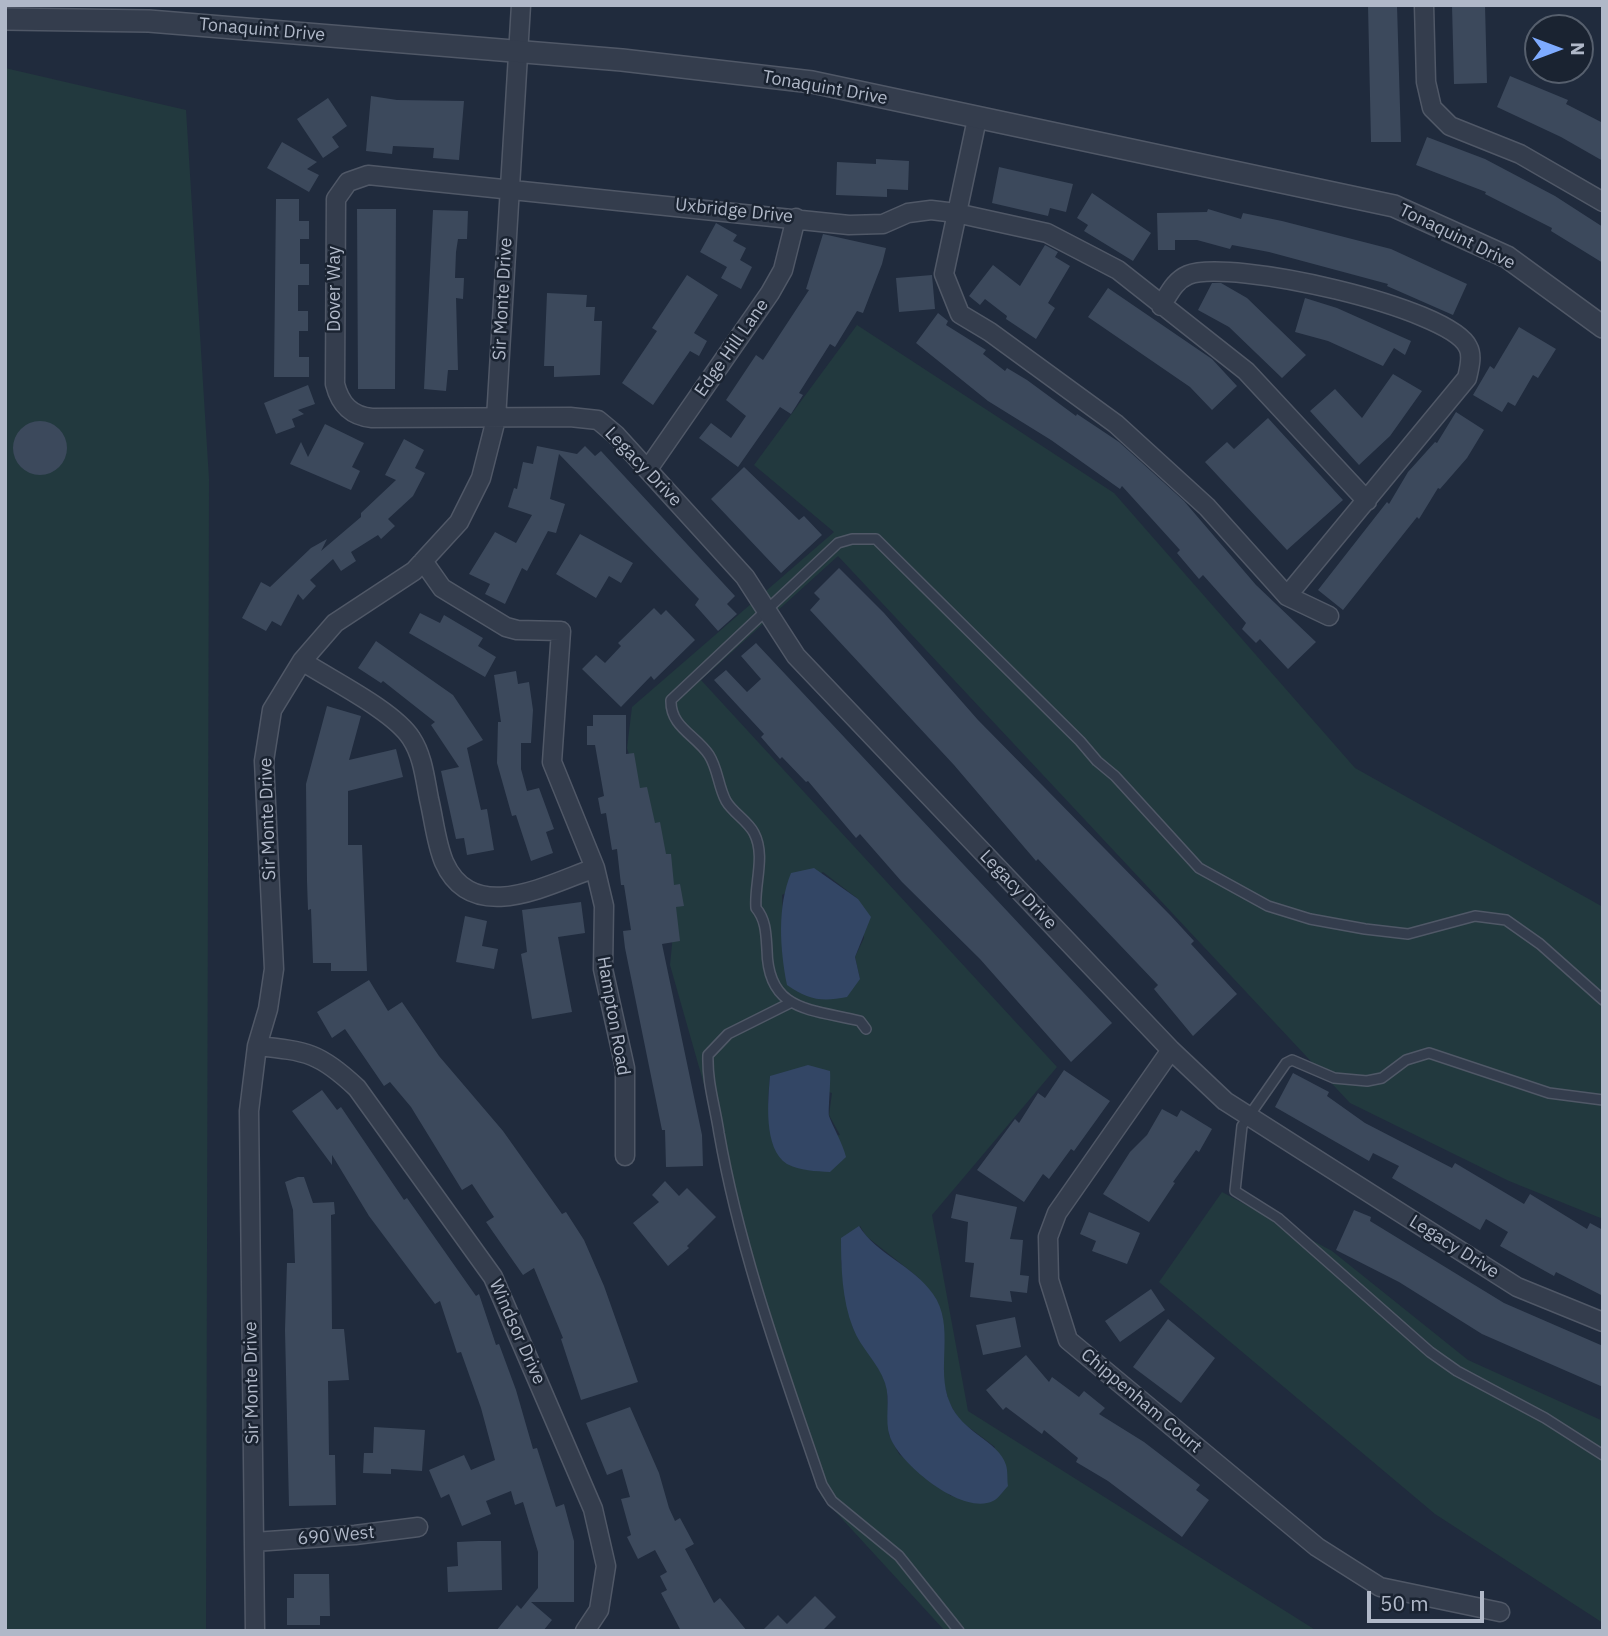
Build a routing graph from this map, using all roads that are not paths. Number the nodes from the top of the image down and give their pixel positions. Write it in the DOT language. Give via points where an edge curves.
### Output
graph roads {
  1 [pos="521,5"];
  2 [pos="1424,5"];
  3 [pos="54,12"];
  4 [pos="5,19"];
  5 [pos="519,51"];
  6 [pos="977,118"];
  7 [pos="509,188"];
  8 [pos="1603,202"];
  9 [pos="956,213"];
  10 [pos="796,218"];
  11 [pos="1161,306"];
  12 [pos="1603,327"];
  13 [pos="496,418"];
  14 [pos="648,469"];
  15 [pos="1367,501"];
  16 [pos="423,561"];
  17 [pos="1287,596"];
  18 [pos="767,611"];
  19 [pos="1329,616"];
  20 [pos="302,661"];
  21 [pos="595,868"];
  22 [pos="1603,1000"];
  23 [pos="790,1003"];
  24 [pos="866,1029"];
  25 [pos="257,1046"];
  26 [pos="1171,1050"];
  27 [pos="1603,1100"];
  28 [pos="1248,1116"];
  29 [pos="625,1156"];
  30 [pos="1603,1322"];
  31 [pos="1603,1455"];
  32 [pos="418,1527"];
  33 [pos="254,1542"];
  34 [pos="1500,1612"];
  35 [pos="255,1631"];
  36 [pos="585,1631"];
  37 [pos="959,1631"];
  1 -- 5 [label="street, Sir Monte Drive"];
  2 -- 8 [label="street" via="1426,82 1433,108 1450,126 1520,153"];
  3 -- 4 [label="street, Tonaquint Drive"];
  3 -- 5 [label="street, Tonaquint Drive"];
  5 -- 6 [label="street, Tonaquint Drive" via="812,82"];
  5 -- 7 [label="street, Sir Monte Drive"];
  6 -- 9 [label="street"];
  6 -- 12 [label="street, Tonaquint Drive" via="1394,206 1507,257"];
  7 -- 10 [label="street, Uxbridge Drive"];
  7 -- 13 [label="street, Sir Monte Drive"];
  7 -- 13 [label="street, Dover Way" via="363,176 342,188 335,207 335,384 343,404 368,418"];
  9 -- 10 [label="street, Uxbridge Drive" via="931,210 883,224"];
  9 -- 11 [label="street, Uxbridge Drive" via="1047,233 1118,270"];
  9 -- 17 [label="street" via="944,274 960,314 1126,432 1207,507"];
  10 -- 14 [label="street, Edge Hill Lane" via="783,270"];
  11 -- 15 [label="street, Uxbridge Drive" via="1247,371"];
  11 -- 15 [label="street" via="1174,284 1187,275 1204,270 1233,271 1368,296 1459,335 1469,347 1466,378"];
  13 -- 14 [label="street, Legacy Drive" via="598,420"];
  13 -- 16 [label="street, Sir Monte Drive" via="476,489 459,522"];
  14 -- 18 [label="street, Legacy Drive" via="745,576"];
  15 -- 17 [label="street"];
  16 -- 20 [label="street, Sir Monte Drive" via="335,622"];
  16 -- 21 [label="street, Hampton Road" via="439,586 506,627 561,631 552,762"];
  17 -- 19 [label="street"];
  18 -- 22 [label="lane" via="838,543 876,539 1123,783 1199,867 1268,906 1365,929 1408,933 1475,916 1506,920"];
  18 -- 23 [label="lane" via="671,700 671,710 680,726 707,752 727,802 754,833 760,867 755,908 763,917 767,968"];
  18 -- 26 [label="street, Legacy Drive" via="796,656"];
  20 -- 21 [label="street" via="407,732 420,759 442,857 452,876 468,890 488,898 510,898"];
  20 -- 25 [label="street, Sir Monte Drive" via="272,710 264,761 274,969"];
  21 -- 29 [label="street, Hampton Road" via="604,906 603,969 624,1057"];
  23 -- 24 [label="lane" via="860,1021"];
  23 -- 37 [label="lane" via="728,1034 708,1055 708,1080 730,1194 822,1485 832,1501 899,1556"];
  25 -- 33 [label="street, Sir Monte Drive" via="249,1111"];
  25 -- 36 [label="street, Windsor Drive" via="303,1051 330,1063 357,1088 493,1277 593,1509 606,1566 599,1610"];
  26 -- 28 [label="street, Legacy Drive" via="1225,1101"];
  26 -- 34 [label="street, Chippenham Court" via="1057,1213 1048,1237 1049,1280 1068,1340 1317,1547 1370,1581 1380,1587"];
  27 -- 28 [label="lane" via="1549,1093 1429,1053 1367,1081 1334,1078 1292,1060"];
  28 -- 30 [label="street, Legacy Drive" via="1517,1287"];
  28 -- 31 [label="lane" via="1238,1142 1235,1191 1278,1218 1448,1365"];
  32 -- 33 [label="street, 690 West"];
  33 -- 35 [label="street, Sir Monte Drive"];
}
